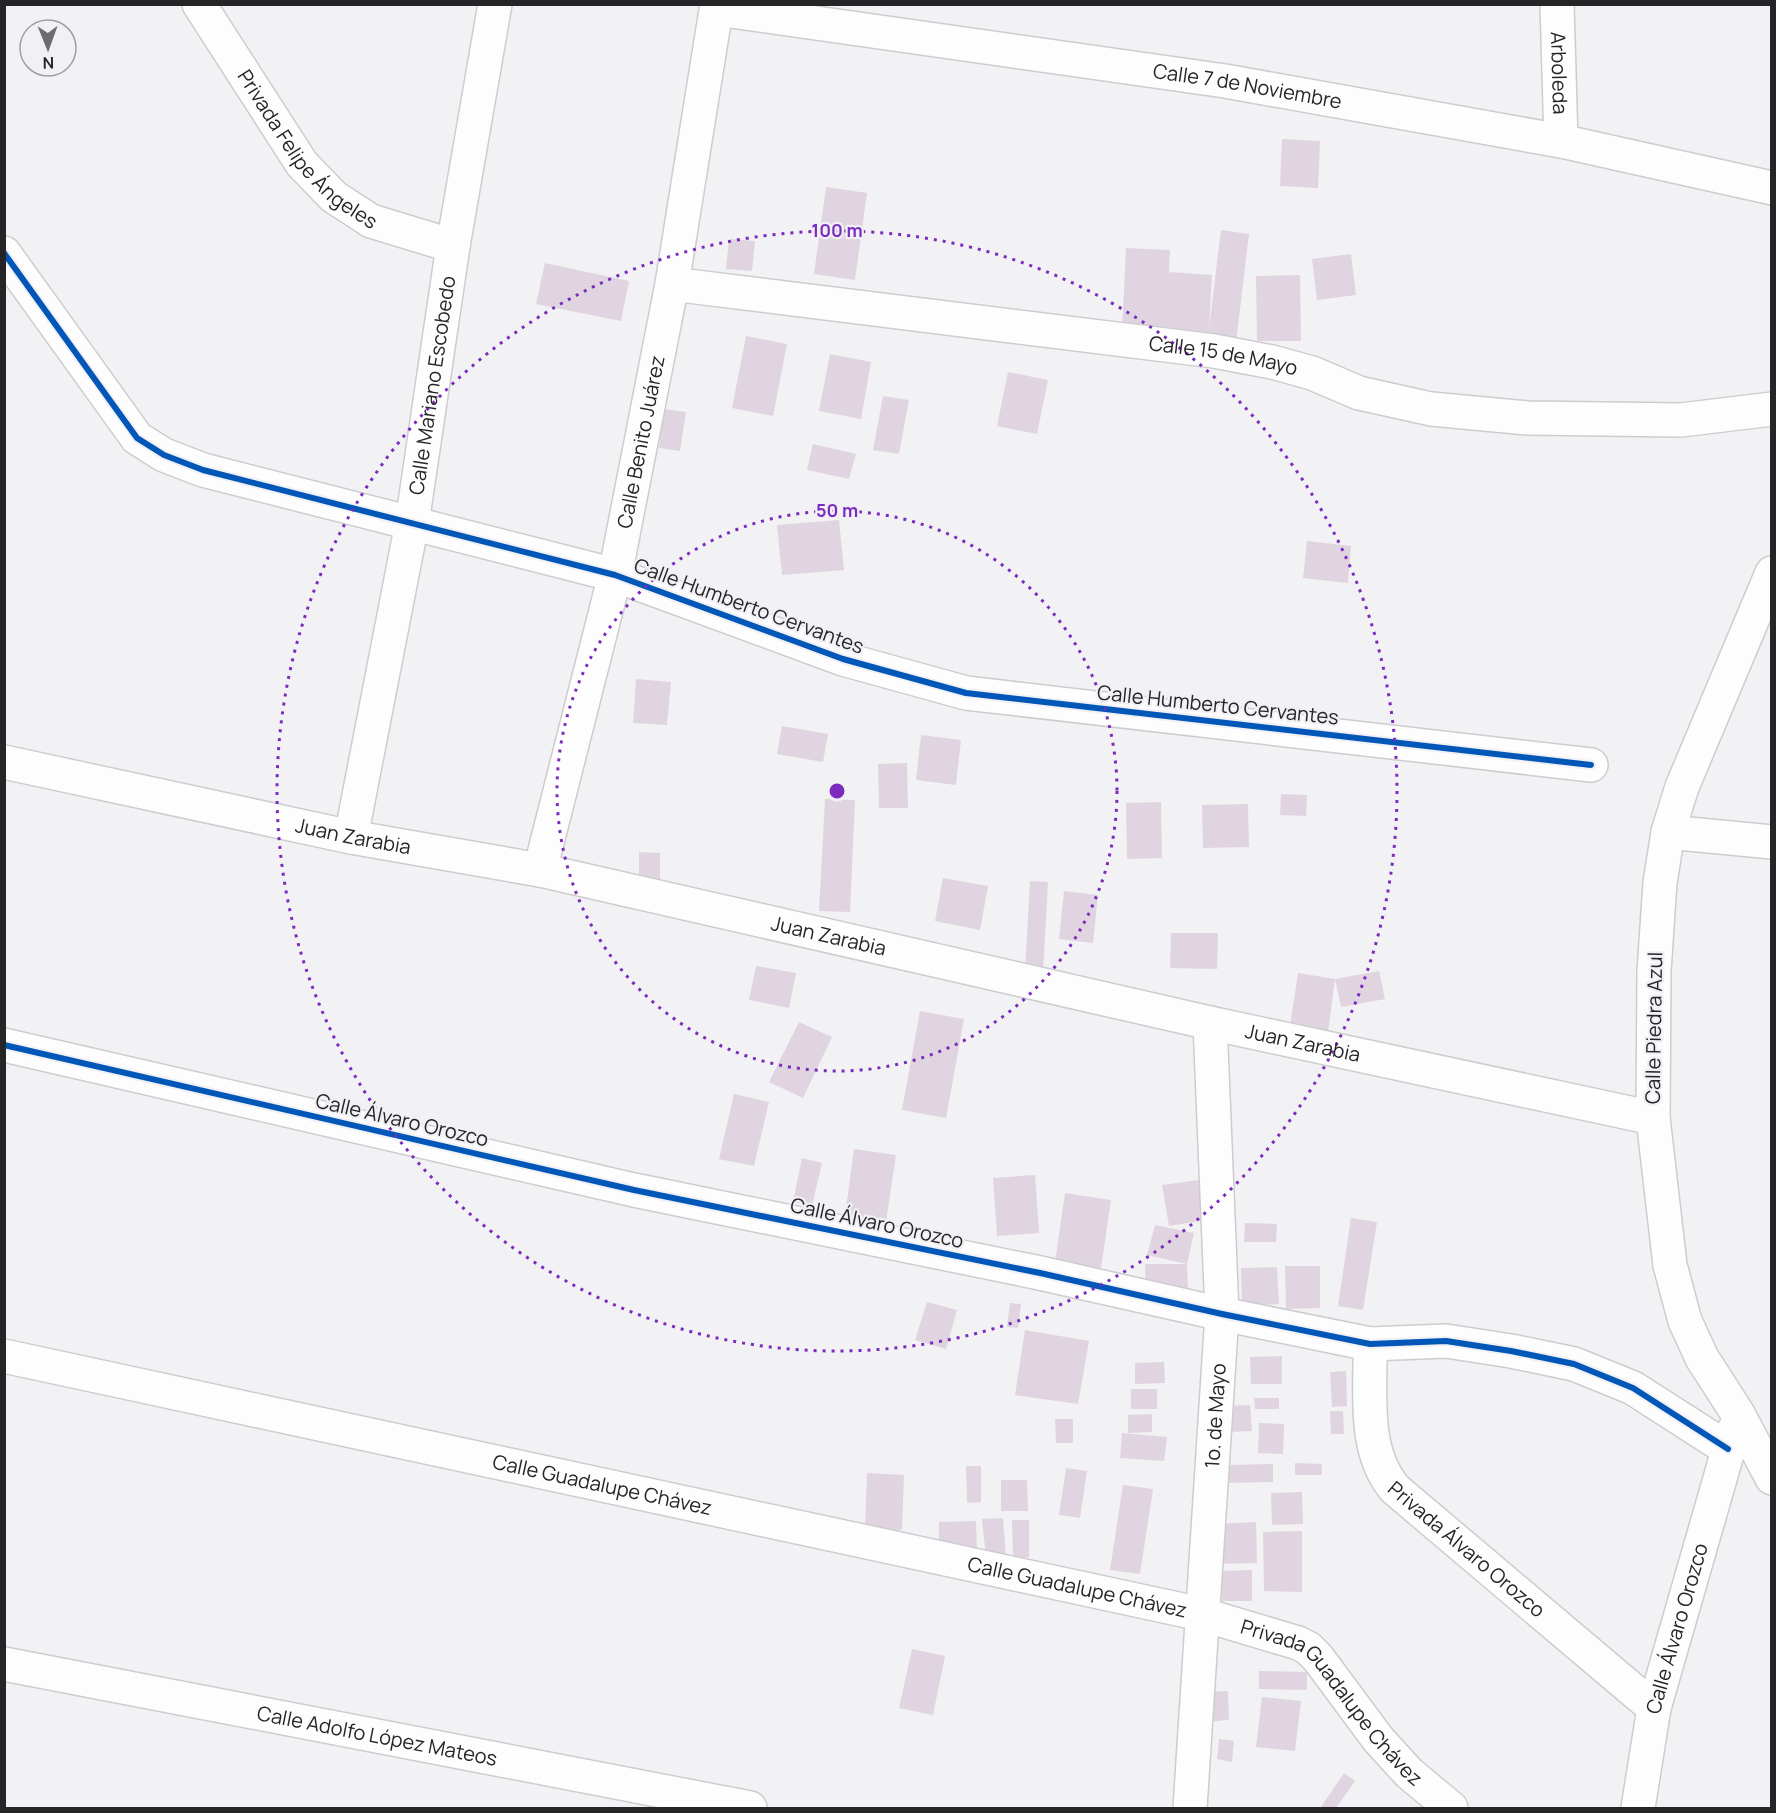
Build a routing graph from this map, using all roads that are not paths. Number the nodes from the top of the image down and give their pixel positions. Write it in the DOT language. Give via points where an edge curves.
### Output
graph roads {
  1 [pos="199,4"];
  2 [pos="495,4"];
  3 [pos="1557,4"];
  4 [pos="717,7"];
  5 [pos="1561,141"];
  6 [pos="1772,188"];
  7 [pos="453,246"];
  8 [pos="4,253"];
  9 [pos="672,284"];
  10 [pos="1772,409"];
  11 [pos="412,523"];
  12 [pos="1772,573"];
  13 [pos="615,575"];
  14 [pos="4,762"];
  15 [pos="1591,765"];
  16 [pos="1668,832"];
  17 [pos="351,837"];
  18 [pos="1772,842"];
  19 [pos="540,870"];
  20 [pos="1210,1023"];
  21 [pos="4,1044"];
  22 [pos="1653,1118"];
  23 [pos="1222,1314"];
  24 [pos="1370,1344"];
  25 [pos="4,1356"];
  26 [pos="1738,1413"];
  27 [pos="1728,1449"];
  28 [pos="1772,1478"];
  29 [pos="1201,1614"];
  30 [pos="4,1664"];
  31 [pos="1654,1708"];
  32 [pos="750,1809"];
  33 [pos="1190,1809"];
  34 [pos="1450,1809"];
  35 [pos="1638,1809"];
  1 -- 7 [label="street, Privada Felipe Ángeles" via="302,164 334,197 371,220"];
  2 -- 7 [label="street, Calle Mariano Escobedo"];
  3 -- 5 [label="street, Arboleda"];
  4 -- 5 [label="street, Calle 7 de Noviembre" via="1225,81"];
  4 -- 9 [label="street, Calle Benito Juárez"];
  5 -- 6 [label="street, Calle 7 de Noviembre"];
  7 -- 11 [label="street, Calle Mariano Escobedo"];
  8 -- 11 [label="street, Calle Humberto Cervantes" via="137,438 164,455 203,470"];
  9 -- 10 [label="street, Calle 15 de Mayo" via="1214,351 1272,362 1312,373 1359,393 1431,409 1528,418 1681,420"];
  9 -- 13 [label="street, Calle Benito Juárez"];
  11 -- 13 [label="street, Calle Humberto Cervantes"];
  11 -- 17 [label="street, Calle Mariano Escobedo"];
  12 -- 16 [label="street, Calle Piedra Azul" via="1682,787"];
  13 -- 15 [label="street, Calle Humberto Cervantes" via="843,659 966,693"];
  13 -- 19 [label="street, Calle Benito Juárez"];
  14 -- 17 [label="street, Juan Zarabia"];
  16 -- 18 [label="street"];
  16 -- 22 [label="street, Calle Piedra Azul" via="1654,971"];
  17 -- 19 [label="street, Juan Zarabia"];
  19 -- 20 [label="street, Juan Zarabia"];
  20 -- 22 [label="street, Juan Zarabia"];
  20 -- 23 [label="street, 1o. de Mayo"];
  21 -- 23 [label="street, Calle Álvaro Orozco" via="634,1190"];
  22 -- 26 [label="street, Calle Piedra Azul" via="1670,1265 1685,1321 1702,1358"];
  23 -- 24 [label="street, Calle Álvaro Orozco"];
  23 -- 29 [label="street, 1o. de Mayo"];
  24 -- 27 [label="street, Calle Álvaro Orozco" via="1446,1341 1574,1364 1633,1388"];
  24 -- 31 [label="street, Privada Álvaro Orozco" via="1372,1430 1383,1474 1395,1489"];
  25 -- 29 [label="street, Calle Guadalupe Chávez"];
  26 -- 27 [label="street, Calle Álvaro Orozco"];
  26 -- 28 [label="street, Calle Piedra Azul"];
  27 -- 31 [label="street, Calle Álvaro Orozco"];
  29 -- 33 [label="street, 1o. de Mayo"];
  29 -- 34 [label="street, Privada Guadalupe Chávez" via="1308,1648 1378,1739"];
  30 -- 32 [label="street, Calle Adolfo López Mateos"];
  31 -- 35 [label="street, Calle Álvaro Orozco"];
}
